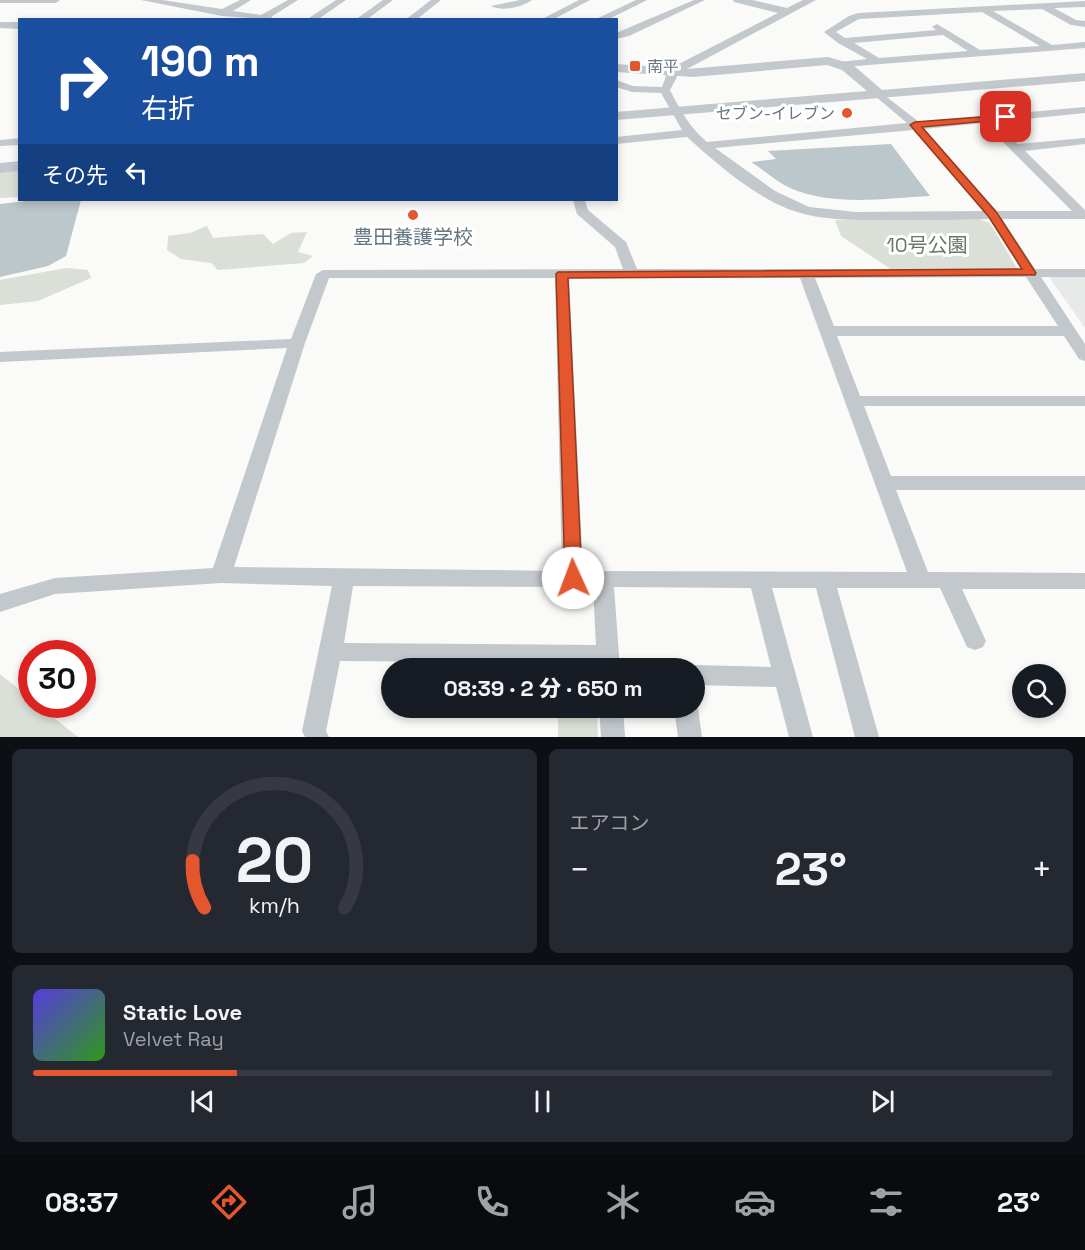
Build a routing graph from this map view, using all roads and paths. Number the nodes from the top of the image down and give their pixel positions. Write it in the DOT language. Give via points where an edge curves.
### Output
graph roads {
  1 [pos="0,0"];
  2 [pos="23,0"];
  3 [pos="56,0"];
  4 [pos="145,0"];
  5 [pos="151,0"];
  6 [pos="200,0"];
  7 [pos="247,0"];
  8 [pos="294,0"];
  9 [pos="342,0"];
  10 [pos="389,0"];
  11 [pos="437,0"];
  12 [pos="528,0"];
  13 [pos="586,0"];
  14 [pos="643,0"];
  15 [pos="698,0"];
  16 [pos="742,0"];
  17 [pos="812,0"];
  18 [pos="494,3"];
  19 [pos="1085,4"];
  20 [pos="186,7"];
  21 [pos="1044,7"];
  22 [pos="986,11"];
  23 [pos="789,12"];
  24 [pos="222,13"];
  25 [pos="913,13"];
  26 [pos="254,18"];
  27 [pos="263,18"];
  28 [pos="313,18"];
  29 [pos="361,18"];
  30 [pos="412,18"];
  31 [pos="498,18"];
  32 [pos="548,18"];
  33 [pos="602,18"];
  34 [pos="1085,24"];
  35 [pos="0,25"];
  36 [pos="18,26"];
  37 [pos="946,32"];
  38 [pos="618,36"];
  39 [pos="842,41"];
  40 [pos="1085,45"];
  41 [pos="1051,48"];
  42 [pos="979,54"];
  43 [pos="877,61"];
  44 [pos="843,64"];
  45 [pos="618,68"];
  46 [pos="672,72"];
  47 [pos="1085,77"];
  48 [pos="618,84"];
  49 [pos="632,89"];
  50 [pos="665,90"];
  51 [pos="618,92"];
  52 [pos="879,94"];
  53 [pos="1085,110"];
  54 [pos="675,111"];
  55 [pos="618,116"];
  56 [pos="986,119"];
  57 [pos="915,125"];
  58 [pos="690,133"];
  59 [pos="18,141"];
  60 [pos="618,141"];
  61 [pos="0,143"];
  62 [pos="1083,143"];
  63 [pos="704,146"];
  64 [pos="1016,148"];
  65 [pos="18,166"];
  66 [pos="0,168"];
  67 [pos="579,201"];
  68 [pos="993,215"];
  69 [pos="1084,215"];
  70 [pos="806,273"];
  71 [pos="1030,273"];
  72 [pos="1085,273"];
  73 [pos="562,274"];
  74 [pos="632,275"];
  75 [pos="827,331"];
  76 [pos="1068,331"];
  77 [pos="297,343"];
  78 [pos="1085,356"];
  79 [pos="0,357"];
  80 [pos="852,401"];
  81 [pos="1085,401"];
  82 [pos="883,483"];
  83 [pos="1085,483"];
  84 [pos="221,575"];
  85 [pos="344,578"];
  86 [pos="573,578"];
  87 [pos="603,578"];
  88 [pos="759,579"];
  89 [pos="824,579"];
  90 [pos="920,580"];
  91 [pos="947,580"];
  92 [pos="1085,581"];
  93 [pos="0,604"];
  94 [pos="975,641"];
  95 [pos="331,652"];
  96 [pos="497,658"];
  97 [pos="608,658"];
  98 [pos="705,675"];
  99 [pos="784,677"];
  100 [pos="612,718"];
  101 [pos="688,718"];
  102 [pos="317,737"];
  103 [pos="613,737"];
  104 [pos="690,737"];
  105 [pos="801,737"];
  106 [pos="867,737"];
  1 -- 2 [label="street"];
  2 -- 3 [label="street"];
  4 -- 5 [label="street"];
  5 -- 20 [label="street"];
  6 -- 20 [label="street"];
  7 -- 24 [label="street"];
  8 -- 27 [label="street"];
  9 -- 28 [label="street"];
  10 -- 29 [label="street"];
  11 -- 30 [label="street"];
  12 -- 18 [label="street"];
  13 -- 32 [label="street"];
  14 -- 33 [label="street"];
  15 -- 38 [label="street"];
  16 -- 23 [label="street"];
  17 -- 23 [label="street"];
  18 -- 31 [label="street"];
  19 -- 21 [label="street"];
  20 -- 24 [label="street"];
  21 -- 22 [label="street"];
  21 -- 34 [label="street" via="1074,23"];
  22 -- 25 [label="street"];
  22 -- 41 [label="street"];
  23 -- 46 [label="street"];
  24 -- 26 [label="street"];
  25 -- 37 [label="street"];
  25 -- 39 [label="street" via="852,18 829,33"];
  35 -- 36 [label="street"];
  37 -- 39 [label="street"];
  37 -- 42 [label="street"];
  39 -- 43 [label="street"];
  40 -- 41 [label="street"];
  41 -- 42 [label="street"];
  42 -- 43 [label="street"];
  43 -- 44 [label="street"];
  44 -- 46 [label="street" via="821,61"];
  44 -- 52 [label="street"];
  45 -- 46 [label="street"];
  46 -- 50 [label="street"];
  47 -- 52 [label="street"];
  48 -- 49 [label="street"];
  49 -- 50 [label="street"];
  49 -- 51 [label="street"];
  50 -- 54 [label="street"];
  52 -- 54 [label="street"];
  52 -- 57 [label="street"];
  53 -- 56 [label="street"];
  54 -- 55 [label="street"];
  54 -- 58 [label="street"];
  56 -- 57 [label="street"];
  56 -- 64 [label="street"];
  57 -- 63 [label="street"];
  57 -- 68 [label="street"];
  58 -- 60 [label="street"];
  58 -- 63 [label="street"];
  59 -- 61 [label="street"];
  62 -- 64 [label="street"];
  63 -- 68 [label="street" via="782,201 804,209 856,216"];
  64 -- 69 [label="street"];
  65 -- 66 [label="street"];
  67 -- 74 [label="street" via="582,211 621,245"];
  68 -- 69 [label="street"];
  68 -- 71 [label="street"];
  70 -- 71 [label="street"];
  70 -- 74 [label="street"];
  70 -- 75 [label="street"];
  71 -- 72 [label="street"];
  71 -- 76 [label="street"];
  73 -- 74 [label="street"];
  73 -- 77 [label="street" via="323,273"];
  73 -- 86 [label="street"];
  75 -- 76 [label="street"];
  75 -- 80 [label="street"];
  76 -- 78 [label="street"];
  77 -- 79 [label="street"];
  77 -- 84 [label="street"];
  80 -- 81 [label="street"];
  80 -- 82 [label="street"];
  82 -- 83 [label="street"];
  82 -- 90 [label="street"];
  84 -- 85 [label="street"];
  84 -- 93 [label="street" via="55,586"];
  85 -- 86 [label="street"];
  85 -- 95 [label="street"];
  86 -- 87 [label="street"];
  87 -- 88 [label="street"];
  87 -- 97 [label="street"];
  88 -- 89 [label="street"];
  88 -- 99 [label="street"];
  89 -- 90 [label="street"];
  89 -- 106 [label="street"];
  90 -- 91 [label="street"];
  91 -- 92 [label="street"];
  91 -- 94 [label="street"];
  95 -- 96 [label="street"];
  95 -- 102 [label="street" via="314,731"];
  98 -- 99 [label="street"];
  99 -- 105 [label="street"];
  100 -- 103 [label="street"];
  101 -- 104 [label="street"];
}
